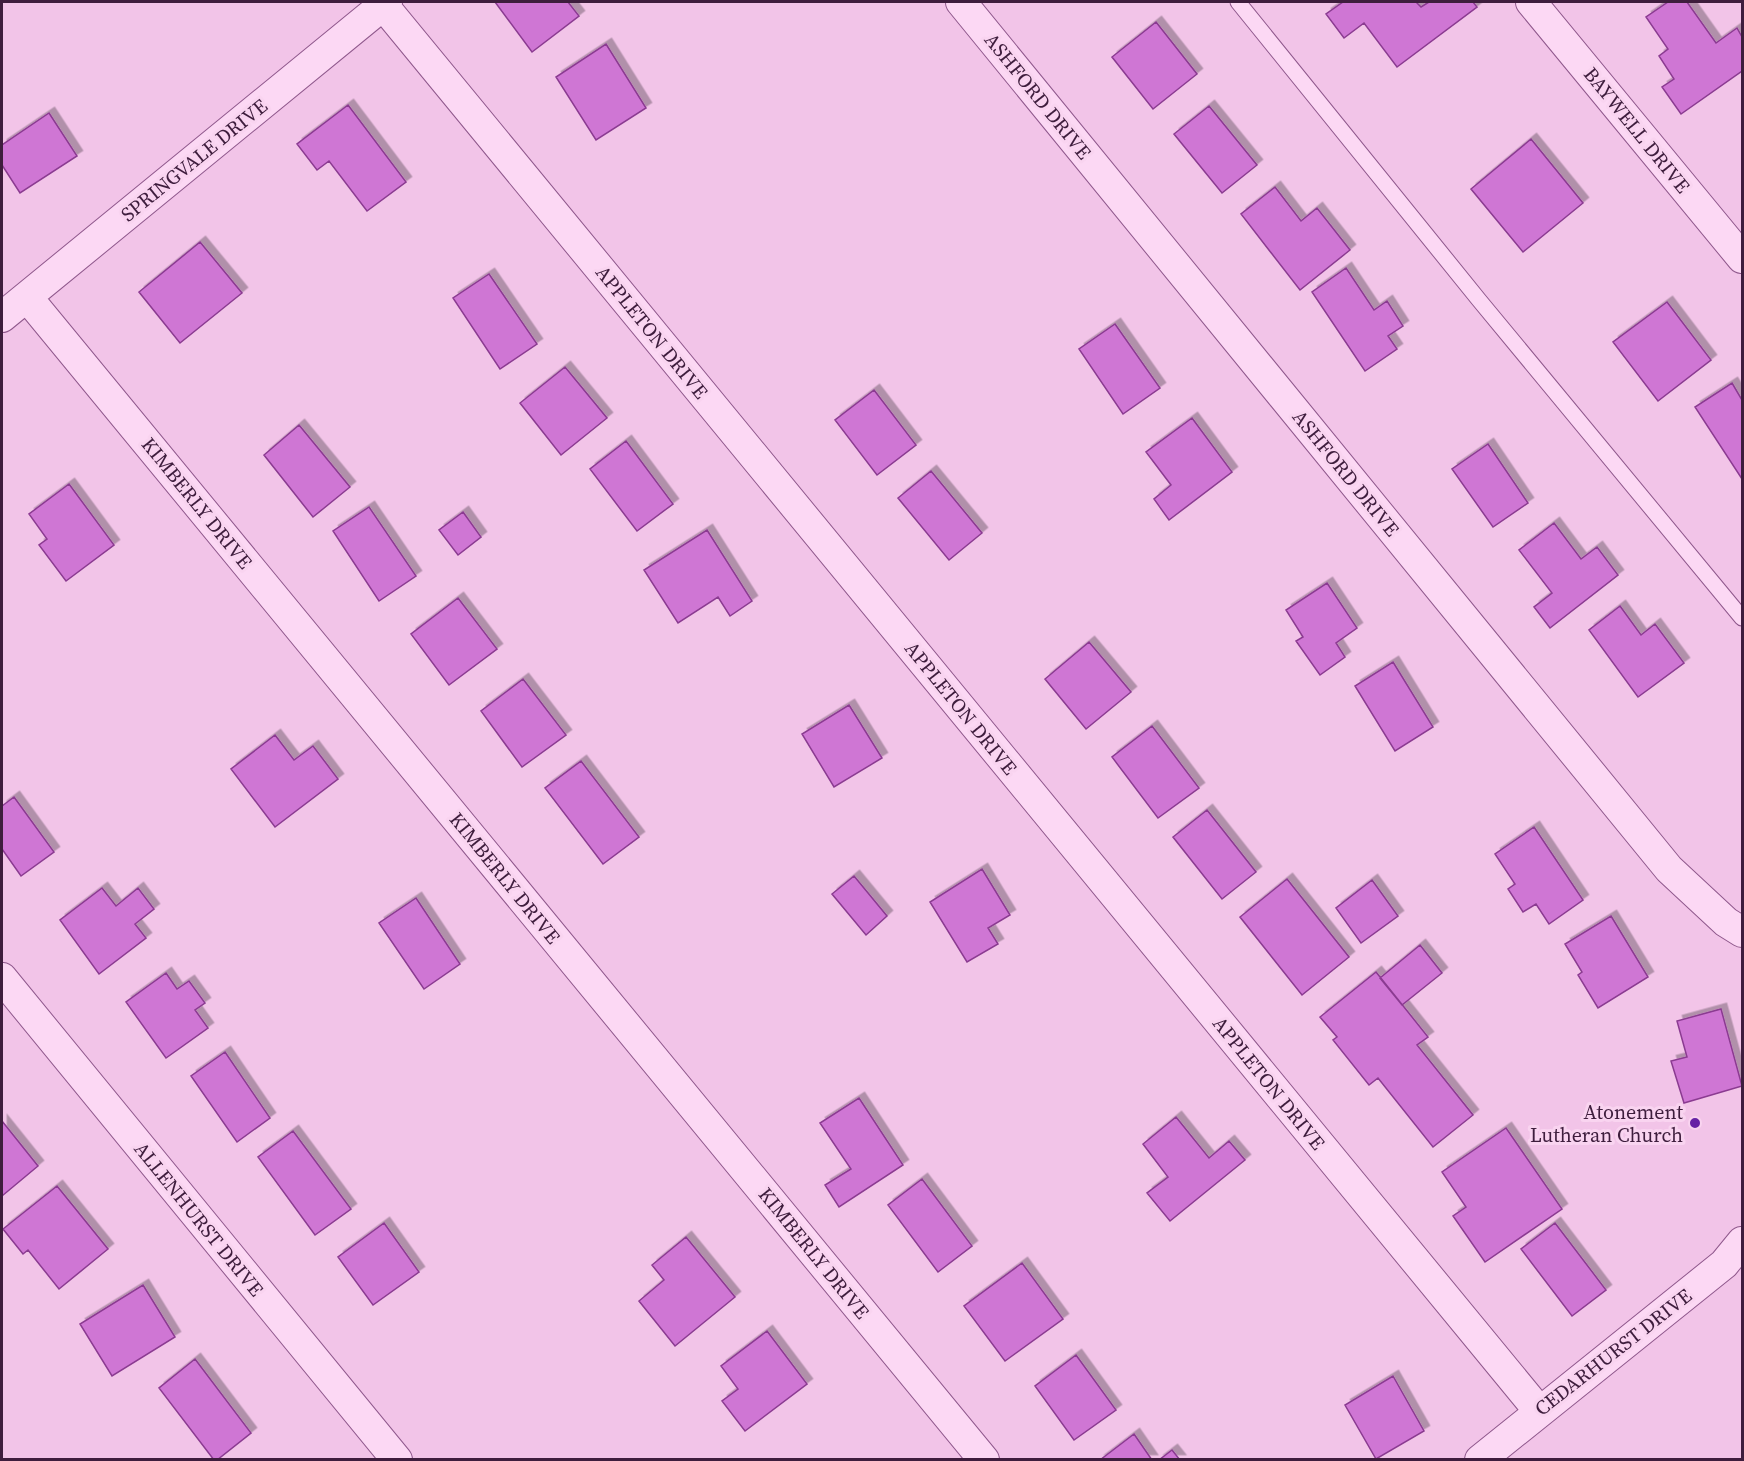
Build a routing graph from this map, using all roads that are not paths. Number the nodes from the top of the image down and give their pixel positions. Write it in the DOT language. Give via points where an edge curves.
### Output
graph roads {
  1 [pos="961,2"];
  2 [pos="1238,2"];
  3 [pos="1531,2"];
  4 [pos="385,3"];
  5 [pos="1743,258"];
  6 [pos="27,297"];
  7 [pos="2,317"];
  8 [pos="1743,618"];
  9 [pos="1743,932"];
  10 [pos="2,978"];
  11 [pos="1743,1242"];
  12 [pos="1539,1411"];
  13 [pos="397,1460"];
  14 [pos="984,1460"];
  15 [pos="1480,1460"];
  1 -- 9 [label="street, ASHFORD DRIVE" via="1669,868 1726,922"];
  2 -- 8 [label="lane"];
  3 -- 5 [label="street, BAYWELL DRIVE"];
  4 -- 6 [label="street, SPRINGVALE DRIVE"];
  4 -- 12 [label="street, APPLETON DRIVE"];
  6 -- 7 [label="street, SPRINGVALE DRIVE"];
  6 -- 14 [label="street, KIMBERLY DRIVE"];
  10 -- 13 [label="street, ALLENHURST DRIVE"];
  11 -- 12 [label="street, CEDARHURST DRIVE" via="1724,1264"];
  12 -- 15 [label="street, CEDARHURST DRIVE"];
}
